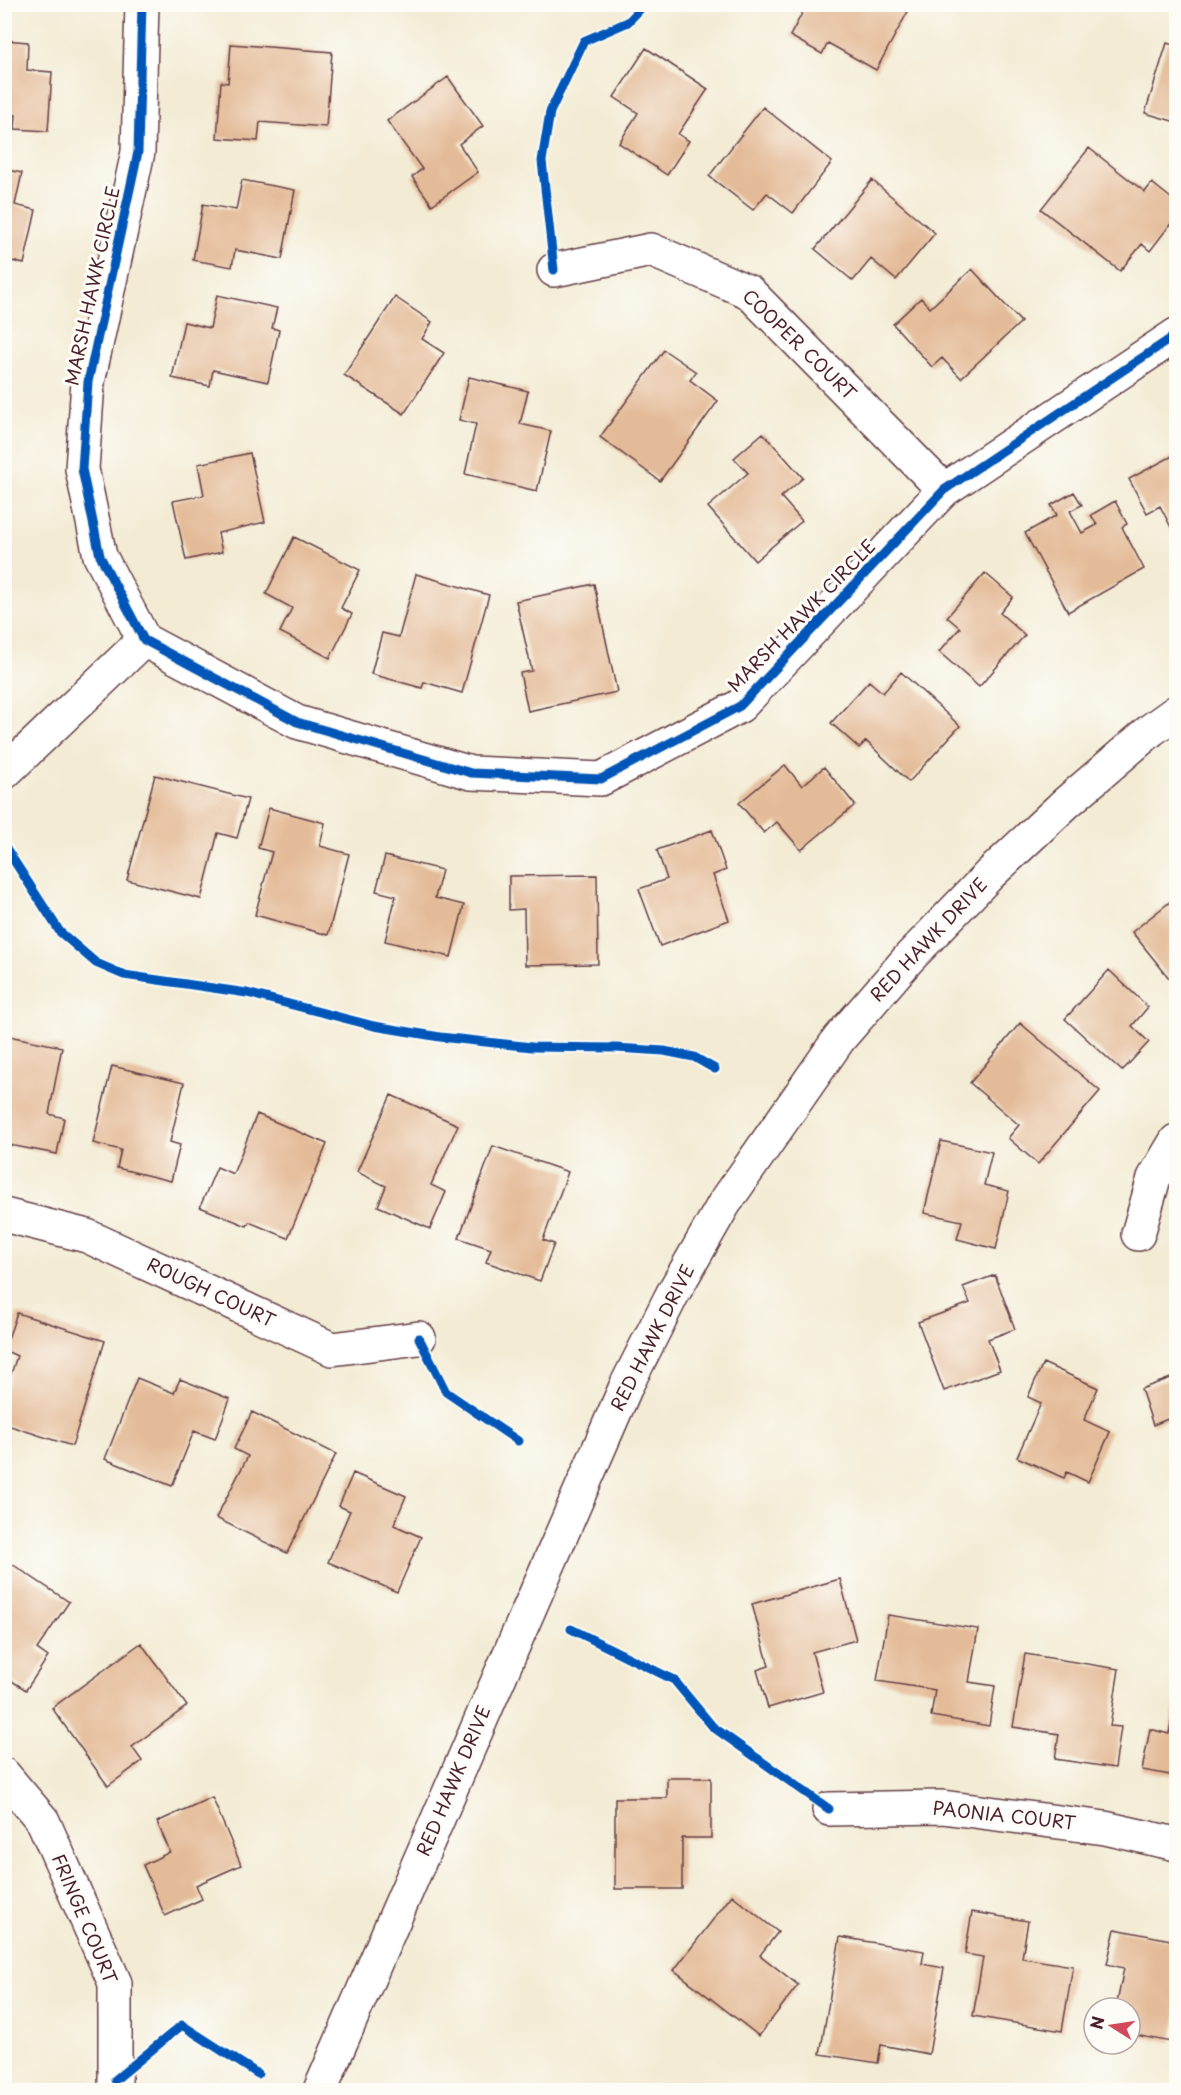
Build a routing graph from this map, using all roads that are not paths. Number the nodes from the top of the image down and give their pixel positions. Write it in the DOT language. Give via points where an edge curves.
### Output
graph roads {
  1 [pos="142,4"];
  2 [pos="554,270"];
  3 [pos="1176,335"];
  4 [pos="944,490"];
  5 [pos="144,640"];
  6 [pos="1176,712"];
  7 [pos="4,773"];
  8 [pos="1176,1141"];
  9 [pos="4,1215"];
  10 [pos="1138,1234"];
  11 [pos="419,1338"];
  12 [pos="4,1775"];
  13 [pos="829,1809"];
  14 [pos="1176,1844"];
  15 [pos="115,2080"];
  16 [pos="320,2091"];
  1 -- 5 [label="street, MARSH HAWK CIRCLE" via="138,152 88,382 82,469 100,556"];
  2 -- 4 [label="street, COOPER COURT" via="651,250 749,292"];
  3 -- 4 [label="street, MARSH HAWK CIRCLE"];
  4 -- 5 [label="street, MARSH HAWK CIRCLE" via="740,706 601,779 471,773 297,723"];
  5 -- 7 [label="street"];
  6 -- 16 [label="street, RED HAWK DRIVE" via="1066,802 909,958 839,1039 724,1204 627,1384"];
  8 -- 10 [label="street" via="1154,1178"];
  9 -- 11 [label="street, ROUGH COURT" via="87,1236 332,1349"];
  12 -- 15 [label="street, FRINGE COURT" via="42,1821 115,1983"];
  13 -- 14 [label="street, PAONIA COURT" via="942,1807 1105,1828"];
}
